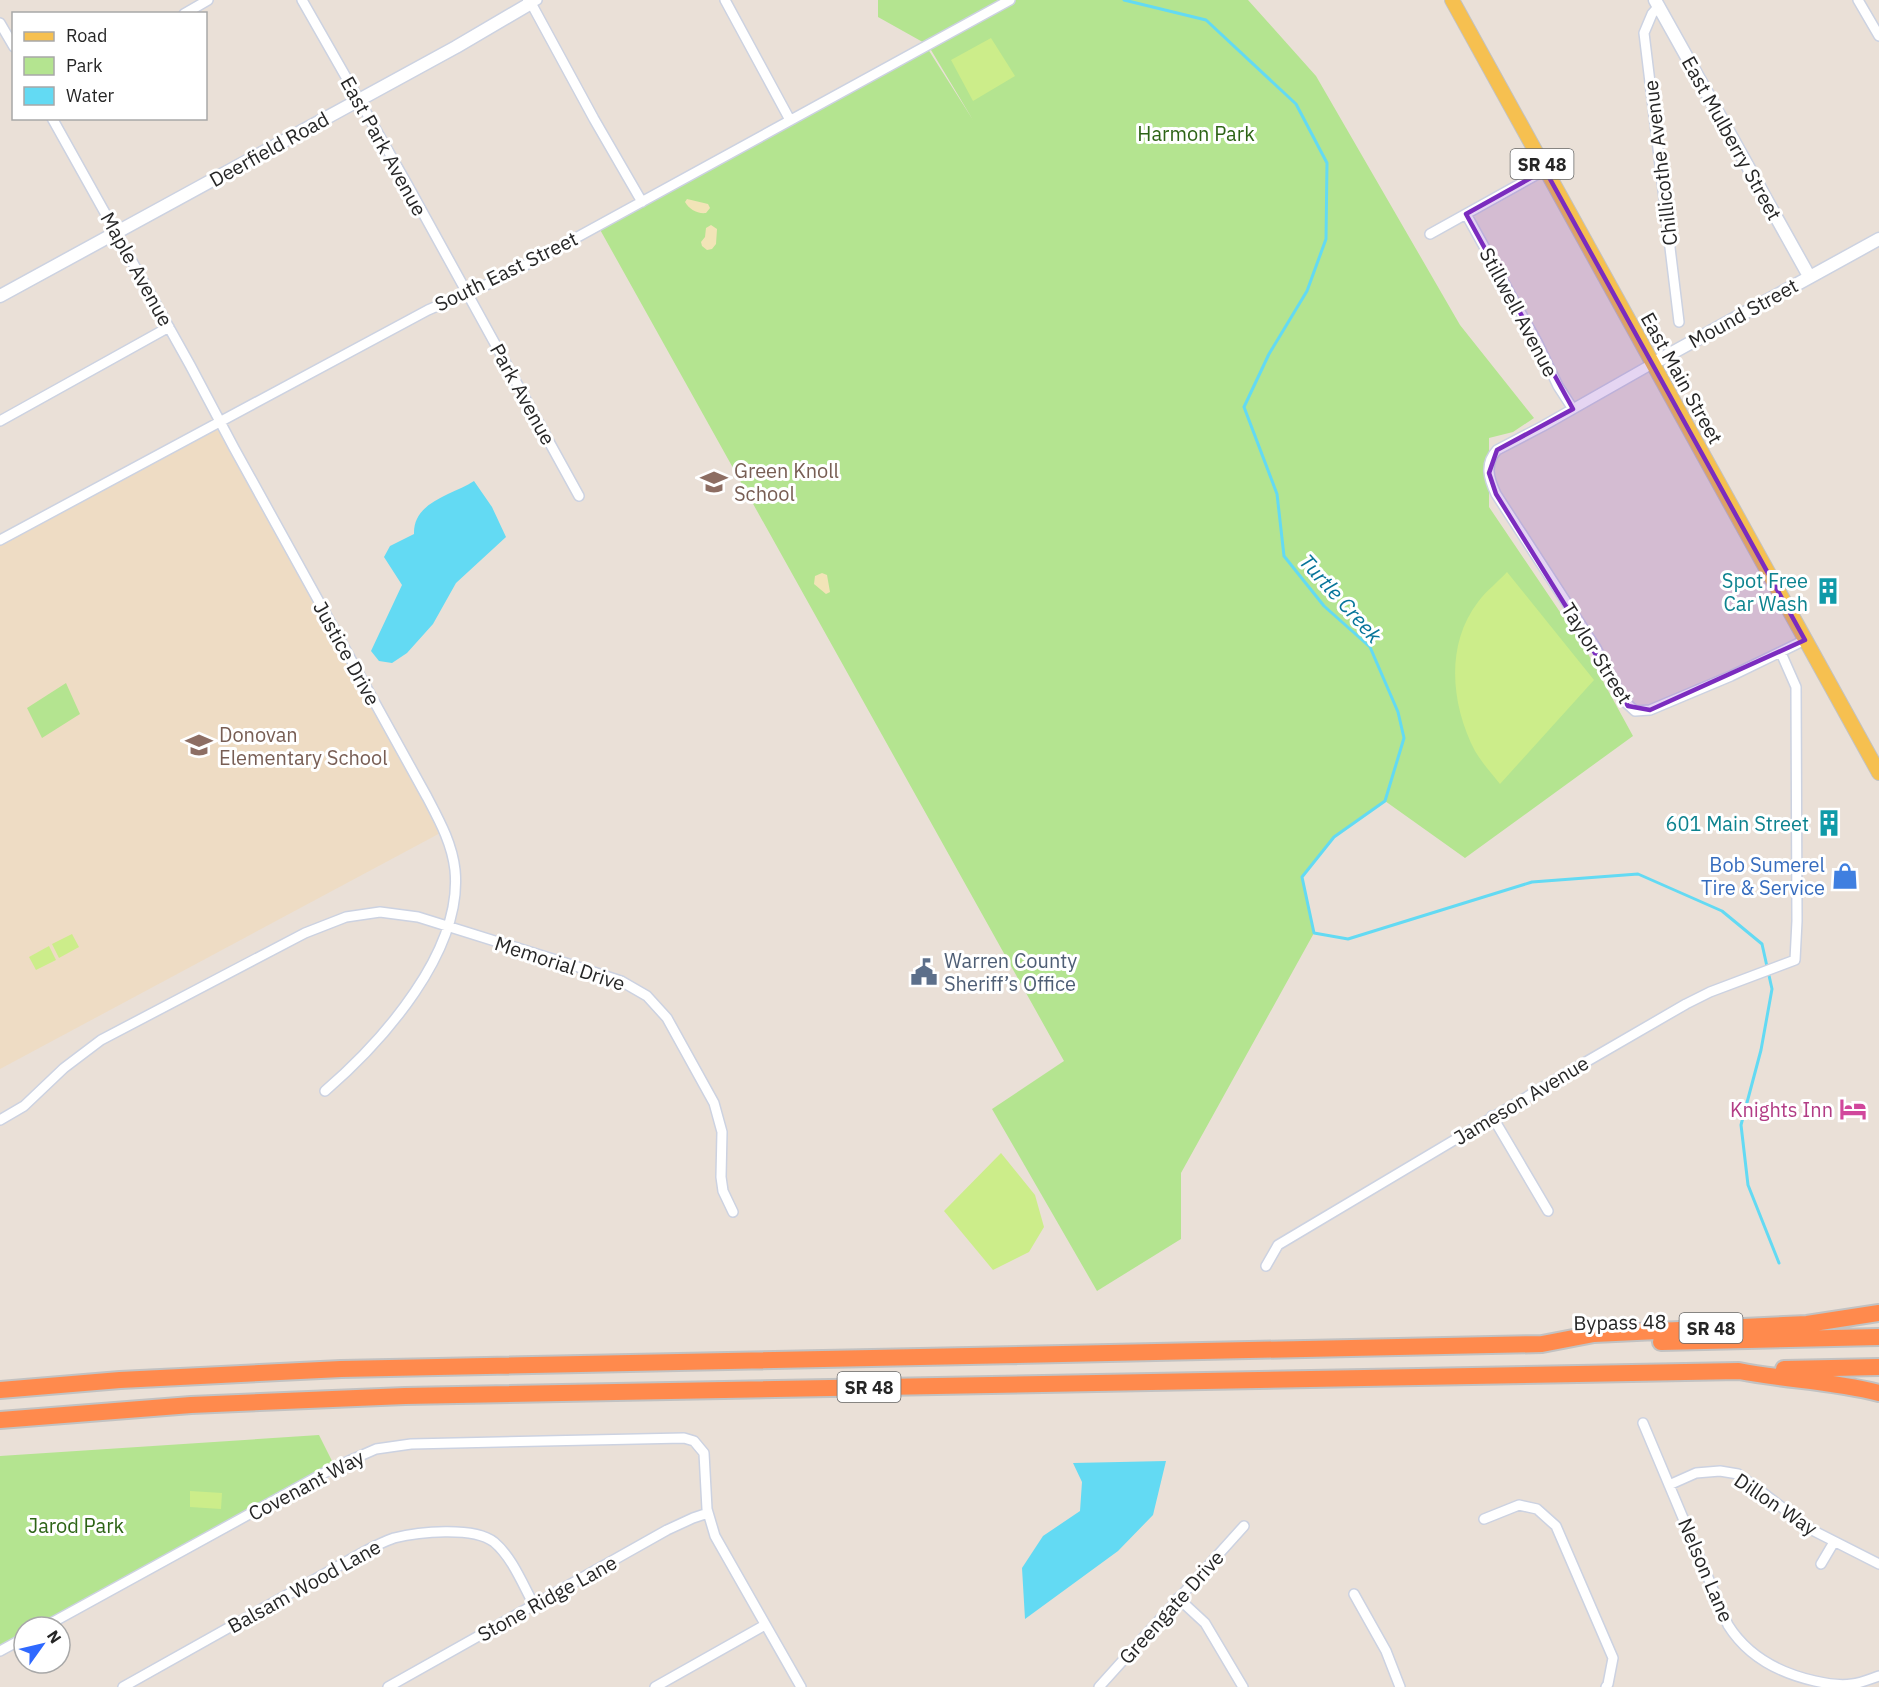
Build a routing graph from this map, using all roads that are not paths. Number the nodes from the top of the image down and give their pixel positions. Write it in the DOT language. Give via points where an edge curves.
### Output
graph roads {
  1 [pos="208,0"];
  2 [pos="302,0"];
  3 [pos="725,0"];
  4 [pos="1010,0"];
  5 [pos="1452,0"];
  6 [pos="1858,0"];
  7 [pos="533,1"];
  8 [pos="1656,4"];
  9 [pos="187,12"];
  10 [pos="0,23"];
  11 [pos="1879,36"];
  12 [pos="12,44"];
  13 [pos="358,100"];
  14 [pos="53,120"];
  15 [pos="790,120"];
  16 [pos="1545,170"];
  17 [pos="642,202"];
  18 [pos="1466,214"];
  19 [pos="116,232"];
  20 [pos="1430,234"];
  21 [pos="1879,239"];
  22 [pos="1809,276"];
  23 [pos="466,293"];
  24 [pos="0,296"];
  25 [pos="1679,322"];
  26 [pos="170,327"];
  27 [pos="1652,364"];
  28 [pos="1573,409"];
  29 [pos="0,421"];
  30 [pos="220,421"];
  31 [pos="1489,464"];
  32 [pos="579,496"];
  33 [pos="0,540"];
  34 [pos="1805,640"];
  35 [pos="1781,653"];
  36 [pos="1879,773"];
  37 [pos="449,927"];
  38 [pos="325,1091"];
  39 [pos="1492,1116"];
  40 [pos="0,1120"];
  41 [pos="1548,1211"];
  42 [pos="733,1212"];
  43 [pos="1266,1266"];
  44 [pos="1879,1313"];
  45 [pos="1879,1337"];
  46 [pos="1542,1344"];
  47 [pos="1879,1367"];
  48 [pos="1738,1371"];
  49 [pos="0,1390"];
  50 [pos="1879,1393"];
  51 [pos="0,1420"];
  52 [pos="1643,1423"];
  53 [pos="1669,1485"];
  54 [pos="708,1513"];
  55 [pos="1484,1519"];
  56 [pos="1244,1526"];
  57 [pos="1834,1542"];
  58 [pos="1821,1564"];
  59 [pos="1879,1564"];
  60 [pos="1354,1594"];
  61 [pos="1178,1598"];
  62 [pos="534,1605"];
  63 [pos="66,1615"];
  64 [pos="765,1625"];
  65 [pos="1879,1676"];
  66 [pos="123,1687"];
  67 [pos="388,1687"];
  68 [pos="655,1687"];
  69 [pos="801,1687"];
  70 [pos="1099,1687"];
  71 [pos="1243,1687"];
  72 [pos="1400,1687"];
  73 [pos="1606,1687"];
  1 -- 9 [label="street"];
  2 -- 13 [label="street, East Park Avenue"];
  3 -- 15 [label="street"];
  4 -- 15 [label="street, South East Street"];
  5 -- 16 [label="main road, East Main Street / SR 48"];
  6 -- 11 [label="street"];
  7 -- 13 [label="street, Deerfield Road"];
  7 -- 17 [label="street"];
  8 -- 22 [label="street, East Mulberry Street"];
  8 -- 25 [label="street, Chillicothe Avenue" via="1644,33"];
  10 -- 12 [label="street"];
  13 -- 19 [label="street, Deerfield Road"];
  13 -- 23 [label="street, East Park Avenue"];
  14 -- 19 [label="street, Maple Avenue"];
  15 -- 17 [label="street, South East Street"];
  16 -- 18 [label="street"];
  16 -- 27 [label="main road, East Main Street / SR 48"];
  17 -- 23 [label="street, South East Street"];
  18 -- 20 [label="street"];
  18 -- 28 [label="street, Stillwell Avenue"];
  19 -- 24 [label="street, Deerfield Road"];
  19 -- 26 [label="street, Maple Avenue"];
  21 -- 22 [label="street, Mound Street"];
  22 -- 27 [label="street, Mound Street"];
  23 -- 30 [label="street, South East Street"];
  23 -- 32 [label="street, Park Avenue"];
  26 -- 29 [label="street"];
  26 -- 30 [label="street, Maple Avenue"];
  27 -- 28 [label="street, Mound Street"];
  27 -- 34 [label="main road, East Main Street / SR 48"];
  28 -- 31 [label="street, Mound Street" via="1503,446 1491,456"];
  30 -- 33 [label="street, South East Street"];
  30 -- 37 [label="street, Justice Drive" via="444,831 452,852 455,882"];
  31 -- 35 [label="street, Taylor Street" via="1496,494 1596,648 1628,706 1635,711 1650,710"];
  34 -- 35 [label="street, Taylor Street"];
  34 -- 36 [label="main road, East Main Street / SR 48"];
  35 -- 39 [label="street, Jameson Avenue" via="1796,687 1795,960 1686,1004"];
  37 -- 38 [label="street, Justice Drive" via="408,1000 356,1063"];
  37 -- 40 [label="street" via="418,917 380,912 346,917 305,933 101,1041 64,1068 24,1106"];
  37 -- 42 [label="street, Memorial Drive" via="621,981 658,1006 686,1050 719,1117 721,1177"];
  39 -- 41 [label="street"];
  39 -- 43 [label="street, Jameson Avenue" via="1278,1245"];
  44 -- 46 [label="highway, SR 48" via="1807,1324 1594,1334"];
  45 -- 46 [label="highway, Bypass 48"];
  46 -- 49 [label="highway, SR 48" via="340,1369 154,1377"];
  47 -- 48 [label="highway"];
  48 -- 50 [label="highway, SR 48" via="1841,1384"];
  48 -- 51 [label="highway, SR 48" via="393,1396 192,1405"];
  52 -- 53 [label="street, Nelson Lane"];
  53 -- 57 [label="street, Dillon Way" via="1696,1473 1738,1474"];
  53 -- 65 [label="street, Nelson Lane" via="1736,1637 1770,1666 1790,1675 1835,1685"];
  54 -- 62 [label="street, Stone Ridge Lane" via="667,1530"];
  54 -- 63 [label="street, Covenant Way" via="705,1458 700,1446 684,1438 411,1444 376,1449 335,1467"];
  54 -- 64 [label="street" via="715,1536"];
  55 -- 73 [label="street" via="1519,1505 1537,1509 1556,1526 1613,1658"];
  56 -- 61 [label="street, Greengate Drive"];
  57 -- 58 [label="street"];
  57 -- 59 [label="street, Dillon Way"];
  60 -- 72 [label="street" via="1386,1651"];
  61 -- 70 [label="street, Greengate Drive"];
  61 -- 71 [label="street" via="1205,1623"];
  62 -- 66 [label="street, Balsam Wood Lane" via="504,1553 488,1538 467,1532 408,1535 360,1554"];
  62 -- 67 [label="street, Stone Ridge Lane"];
  64 -- 68 [label="street"];
  64 -- 69 [label="street"];
}
